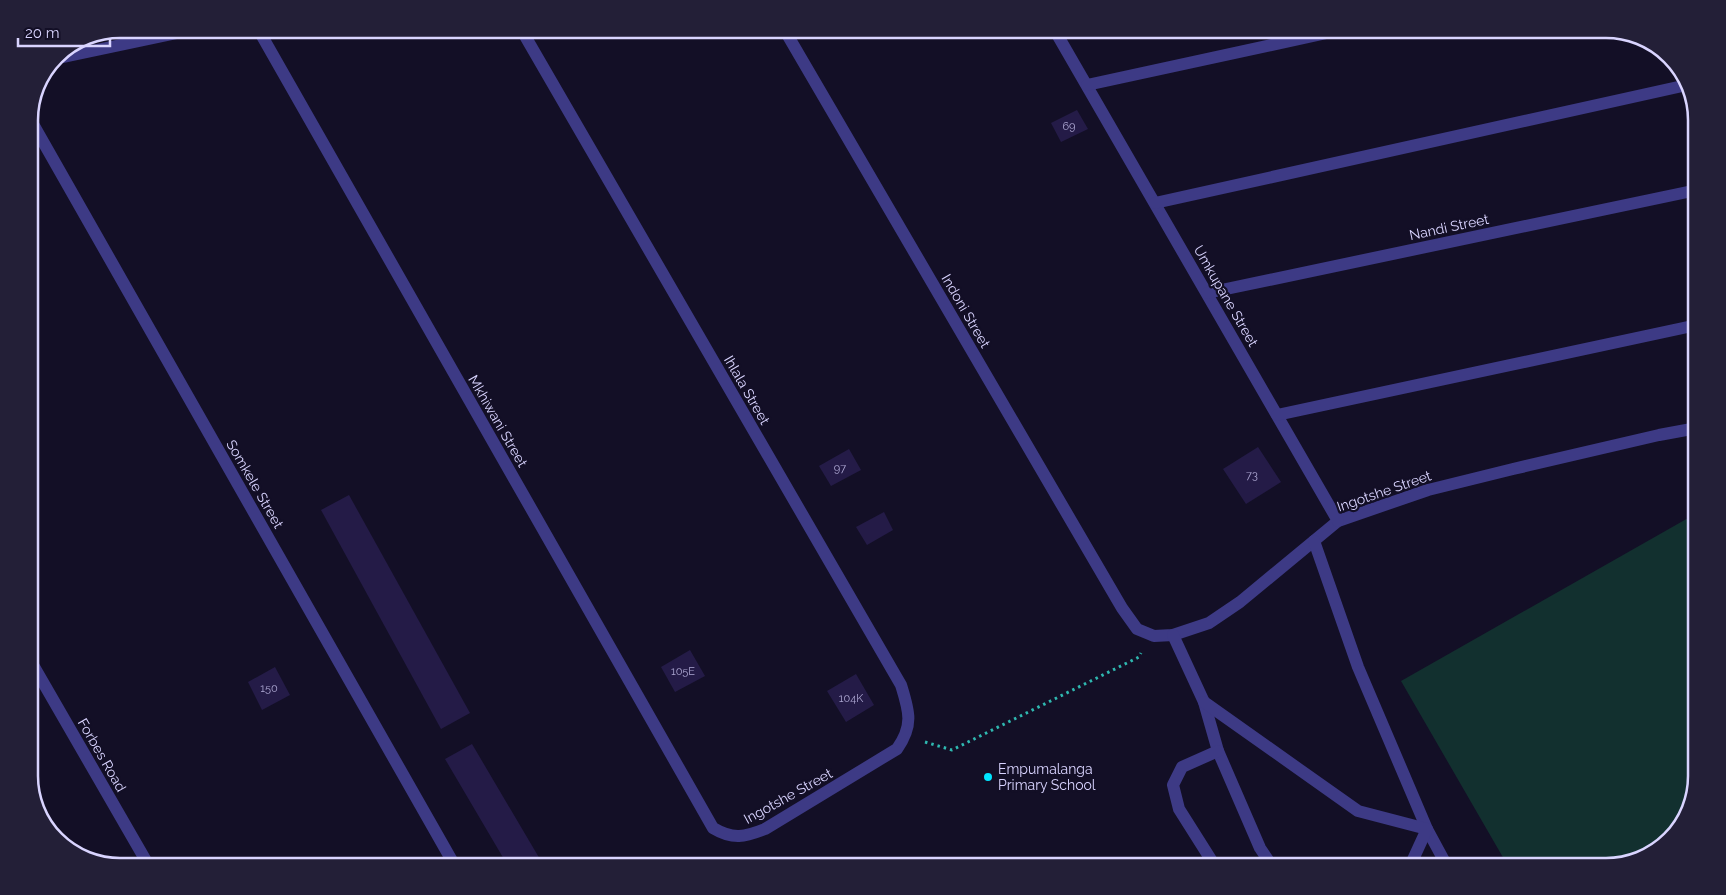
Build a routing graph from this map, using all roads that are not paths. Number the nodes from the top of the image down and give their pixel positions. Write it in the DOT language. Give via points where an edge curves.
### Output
graph roads {
  1 [pos="153,38"];
  2 [pos="263,38"];
  3 [pos="526,38"];
  4 [pos="789,38"];
  5 [pos="1059,38"];
  6 [pos="1304,38"];
  7 [pos="67,56"];
  8 [pos="1681,85"];
  9 [pos="1087,86"];
  10 [pos="38,133"];
  11 [pos="1688,192"];
  12 [pos="1155,203"];
  13 [pos="1207,293"];
  14 [pos="1688,327"];
  15 [pos="1277,415"];
  16 [pos="1688,430"];
  17 [pos="1338,521"];
  18 [pos="1314,541"];
  19 [pos="1173,635"];
  20 [pos="1154,636"];
  21 [pos="38,674"];
  22 [pos="1204,702"];
  23 [pos="1218,751"];
  24 [pos="875,764"];
  25 [pos="713,828"];
  26 [pos="1427,829"];
  27 [pos="144,858"];
  28 [pos="450,858"];
  29 [pos="1210,858"];
  30 [pos="1267,858"];
  31 [pos="1414,858"];
  32 [pos="1443,858"];
  1 -- 7 [label="street"];
  2 -- 25 [label="street, Mkhiwani Street"];
  3 -- 24 [label="street, Ihlala Street" via="900,685 909,721 906,737 897,749"];
  4 -- 20 [label="street, Indoni Street" via="1122,608 1137,628"];
  5 -- 9 [label="street, Umkupane Street"];
  6 -- 9 [label="street"];
  8 -- 12 [label="street"];
  9 -- 12 [label="street, Umkupane Street"];
  10 -- 28 [label="street, Somkele Street"];
  11 -- 13 [label="street, Nandi Street"];
  12 -- 13 [label="street, Umkupane Street"];
  13 -- 15 [label="street, Umkupane Street"];
  14 -- 15 [label="street"];
  15 -- 17 [label="street, Umkupane Street"];
  16 -- 17 [label="street, Ingotshe Street" via="1437,488"];
  17 -- 18 [label="street, Ingotshe Street"];
  18 -- 19 [label="street, Ingotshe Street" via="1209,624"];
  18 -- 26 [label="street" via="1358,667"];
  19 -- 20 [label="street, Ingotshe Street"];
  19 -- 22 [label="street"];
  21 -- 27 [label="street, Forbes Road"];
  22 -- 23 [label="street"];
  22 -- 26 [label="street" via="1358,811"];
  23 -- 29 [label="street" via="1182,767 1173,786 1178,809"];
  23 -- 30 [label="street"];
  24 -- 25 [label="street, Ingotshe Street" via="746,836 724,835"];
  26 -- 31 [label="street"];
  26 -- 32 [label="street"];
}
